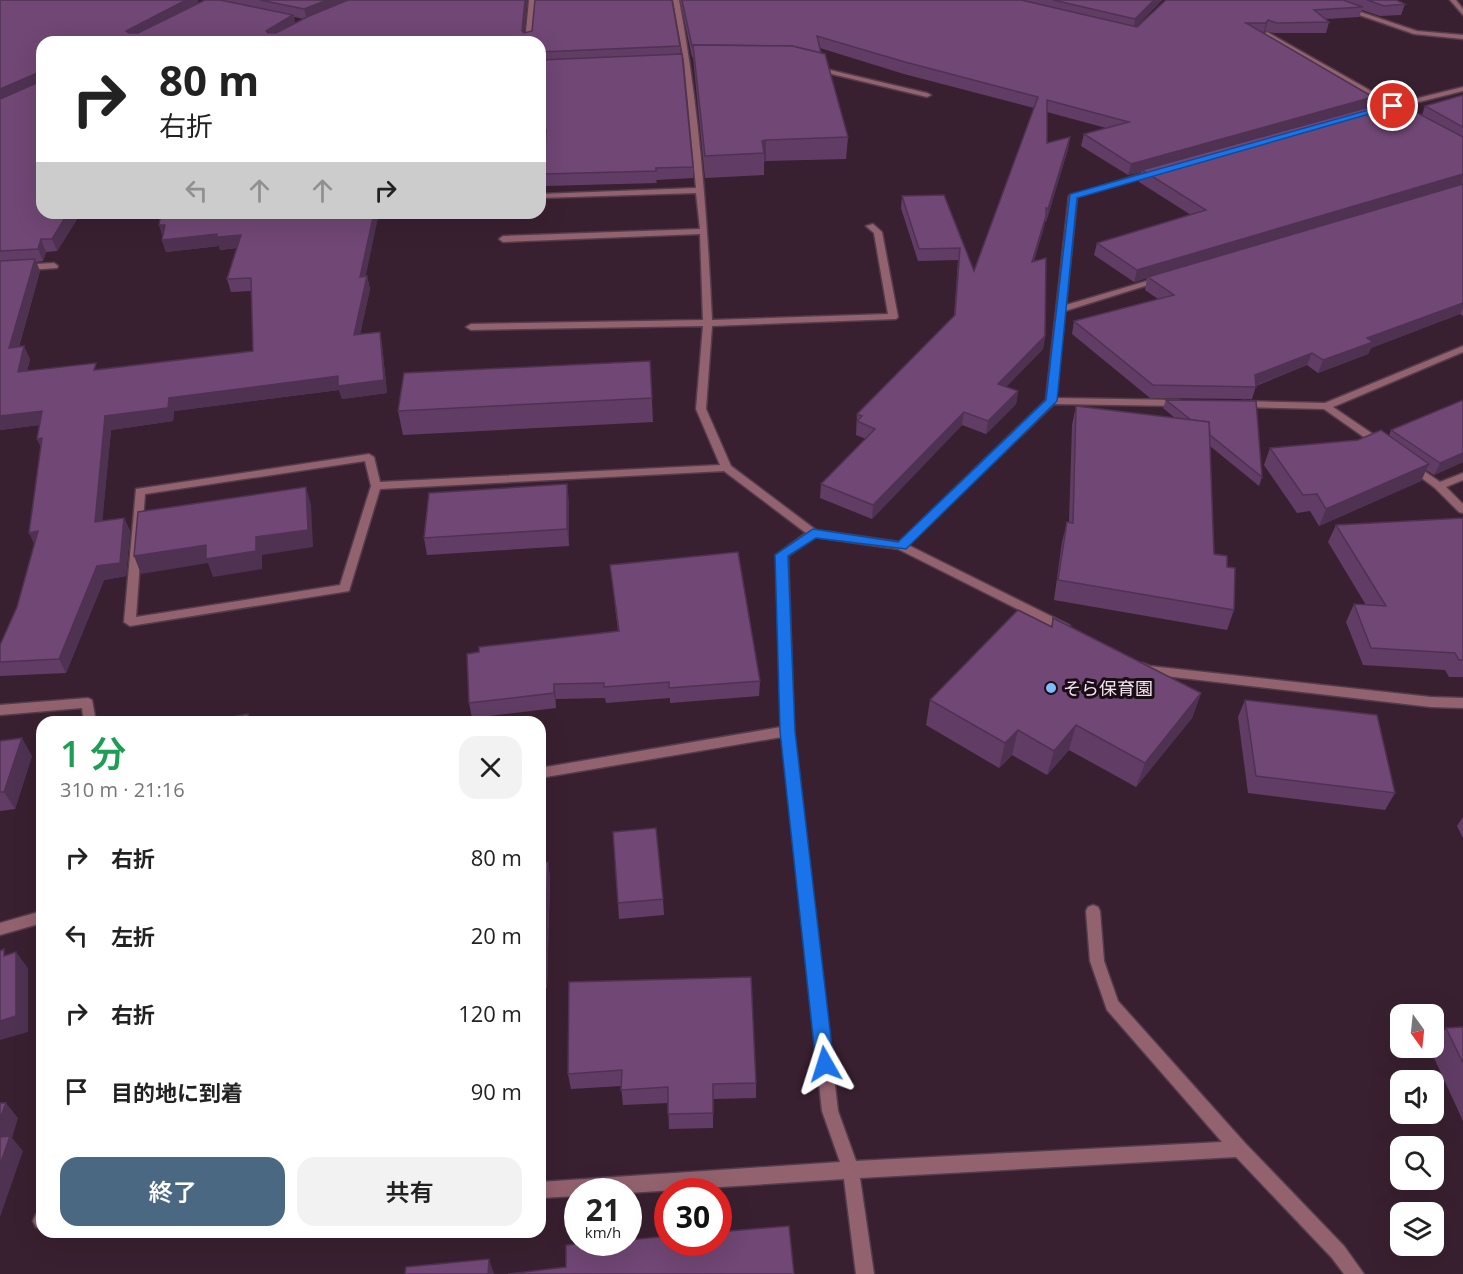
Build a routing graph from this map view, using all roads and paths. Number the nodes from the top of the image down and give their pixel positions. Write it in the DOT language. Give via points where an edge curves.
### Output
graph roads {
  1 [pos="532,0"];
  2 [pos="676,0"];
  3 [pos="1319,0"];
  4 [pos="1453,0"];
  5 [pos="1463,12"];
  6 [pos="1267,34"];
  7 [pos="529,36"];
  8 [pos="1463,37"];
  9 [pos="803,65"];
  10 [pos="1463,89"];
  11 [pos="927,95"];
  12 [pos="1393,106"];
  13 [pos="1370,112"];
  14 [pos="1403,112"];
  15 [pos="1164,170"];
  16 [pos="699,190"];
  17 [pos="546,196"];
  18 [pos="870,226"];
  19 [pos="704,231"];
  20 [pos="502,239"];
  21 [pos="54,266"];
  22 [pos="0,269"];
  23 [pos="1165,278"];
  24 [pos="1061,309"];
  25 [pos="708,323"];
  26 [pos="471,327"];
  27 [pos="1463,350"];
  28 [pos="1051,401"];
  29 [pos="1195,404"];
  30 [pos="1231,404"];
  31 [pos="1326,406"];
  32 [pos="726,468"];
  33 [pos="1463,476"];
  34 [pos="376,486"];
  35 [pos="1439,486"];
  36 [pos="1463,510"];
  37 [pos="813,533"];
  38 [pos="901,546"];
  39 [pos="1073,632"];
  40 [pos="1126,659"];
  41 [pos="1463,703"];
  42 [pos="0,710"];
  43 [pos="89,716"];
  44 [pos="788,731"];
  45 [pos="546,772"];
  46 [pos="1094,911"];
  47 [pos="36,918"];
  48 [pos="0,929"];
  49 [pos="1239,1149"];
  50 [pos="850,1170"];
  51 [pos="546,1190"];
  52 [pos="865,1274"];
  53 [pos="1355,1274"];
  1 -- 7 [label="street"];
  2 -- 16 [label="street"];
  3 -- 8 [label="street" via="1416,33"];
  4 -- 5 [label="street"];
  6 -- 12 [label="street"];
  9 -- 11 [label="street"];
  10 -- 12 [label="street"];
  12 -- 13 [label="street"];
  12 -- 14 [label="street"];
  15 -- 24 [label="street" via="1073,196"];
  16 -- 17 [label="street"];
  16 -- 19 [label="street"];
  18 -- 25 [label="street" via="878,232 893,317"];
  19 -- 20 [label="street"];
  19 -- 25 [label="street"];
  21 -- 22 [label="street"];
  23 -- 24 [label="street"];
  24 -- 28 [label="street"];
  25 -- 26 [label="street"];
  25 -- 32 [label="street" via="701,409"];
  27 -- 31 [label="street"];
  28 -- 29 [label="street"];
  28 -- 38 [label="street"];
  30 -- 31 [label="street"];
  31 -- 35 [label="street"];
  32 -- 34 [label="street"];
  32 -- 37 [label="street"];
  33 -- 35 [label="street"];
  34 -- 34 [label="street" via="369,457 140,490 130,622 345,588"];
  35 -- 36 [label="street"];
  37 -- 38 [label="street"];
  37 -- 44 [label="street" via="782,555"];
  38 -- 39 [label="street"];
  40 -- 41 [label="street" via="1148,670"];
  42 -- 43 [label="street" via="88,703"];
  44 -- 45 [label="street"];
  44 -- 50 [label="street" via="830,1111"];
  46 -- 49 [label="street" via="1097,961 1112,1005"];
  47 -- 48 [label="street"];
  49 -- 50 [label="street"];
  49 -- 53 [label="street"];
  50 -- 51 [label="street"];
  50 -- 52 [label="street"];
}
